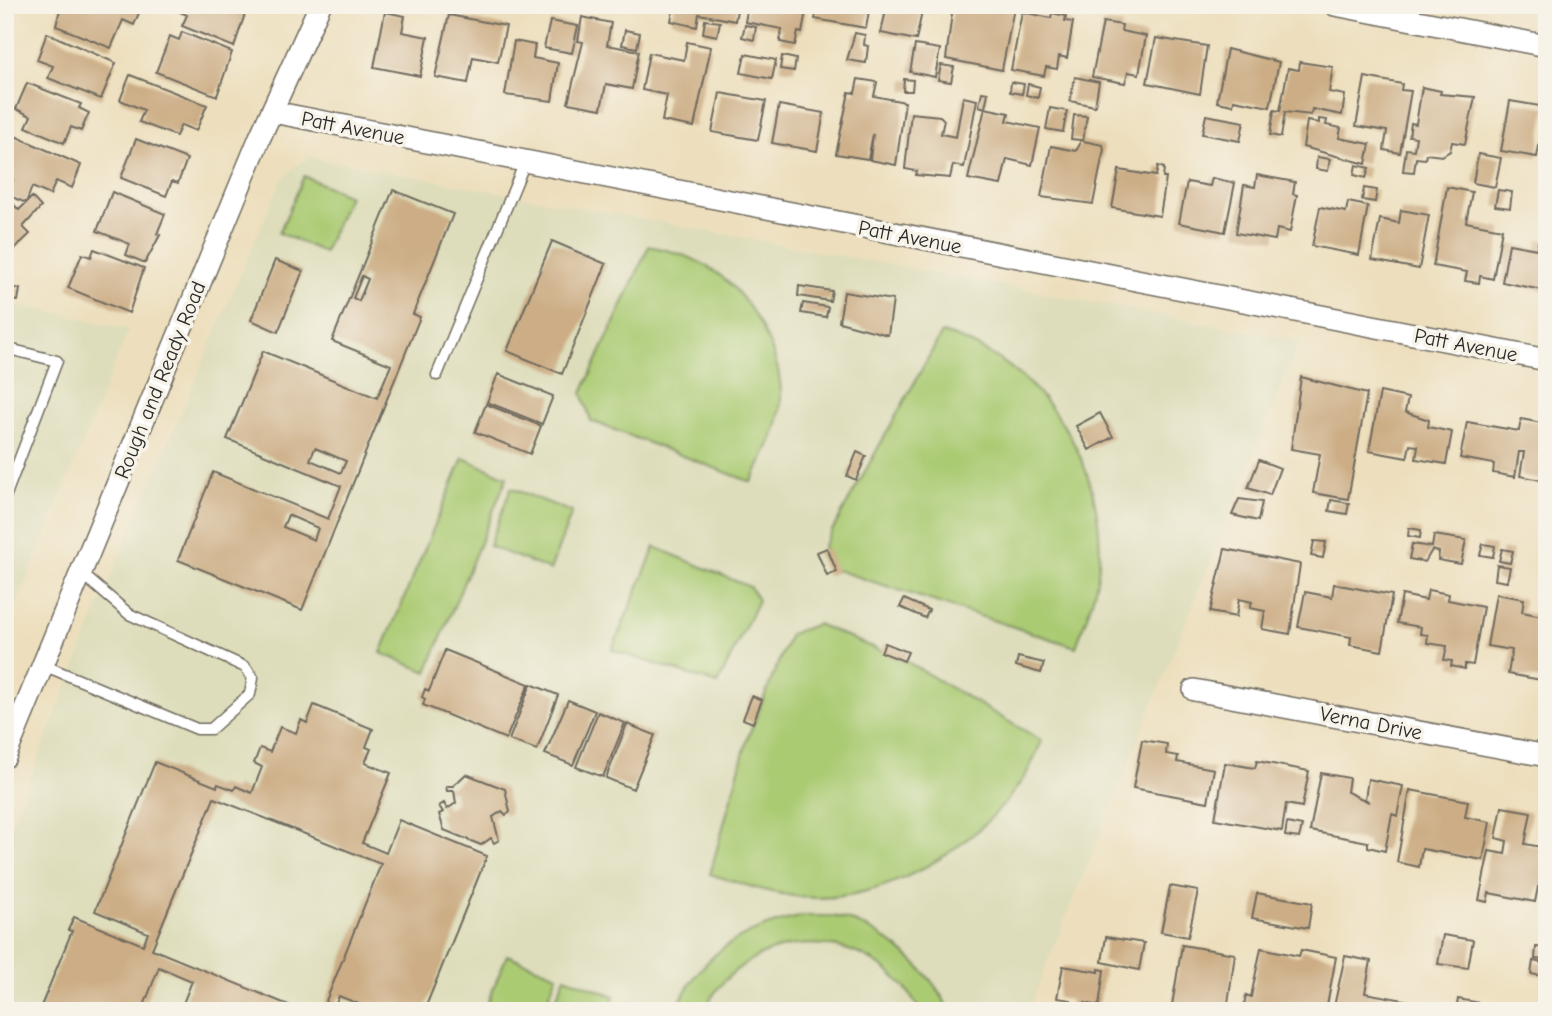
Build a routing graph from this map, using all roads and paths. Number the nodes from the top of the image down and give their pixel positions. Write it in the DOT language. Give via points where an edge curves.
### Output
graph roads {
  1 [pos="320,5"];
  2 [pos="1335,5"];
  3 [pos="1547,46"];
  4 [pos="272,112"];
  5 [pos="525,162"];
  6 [pos="5,348"];
  7 [pos="1547,360"];
  8 [pos="437,375"];
  9 [pos="5,497"];
  10 [pos="81,573"];
  11 [pos="43,665"];
  12 [pos="1194,690"];
  13 [pos="5,757"];
  14 [pos="1547,757"];
  1 -- 4 [label="street, Rough and Ready Road"];
  2 -- 3 [label="street"];
  4 -- 5 [label="street, Patt Avenue"];
  4 -- 10 [label="street, Rough and Ready Road"];
  5 -- 7 [label="street, Patt Avenue"];
  5 -- 8 [label="lane"];
  6 -- 9 [label="lane" via="57,361"];
  10 -- 11 [label="street, Rough and Ready Road"];
  10 -- 11 [label="lane" via="129,614 246,667 253,678 250,694 211,729 197,729"];
  11 -- 13 [label="street, Rough and Ready Road"];
  12 -- 14 [label="street, Verna Drive"];
}
